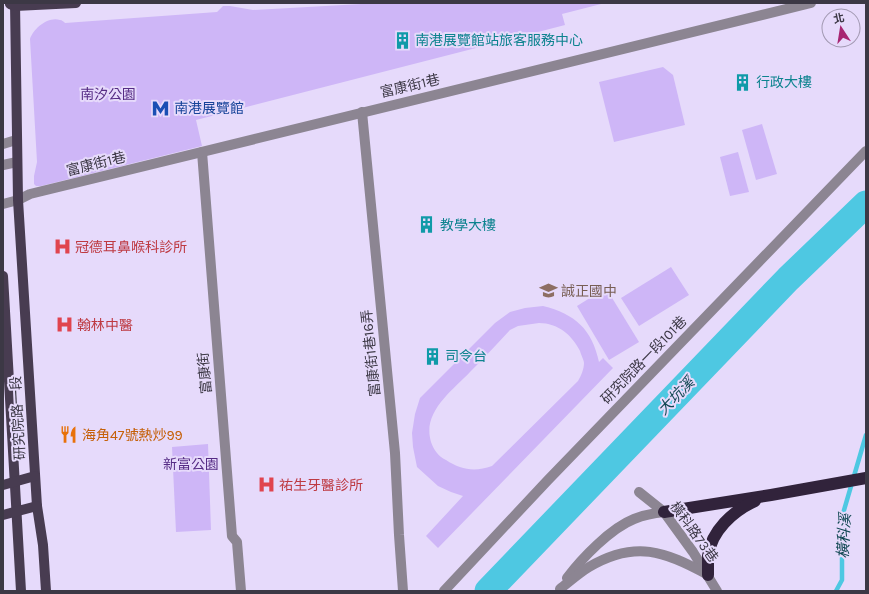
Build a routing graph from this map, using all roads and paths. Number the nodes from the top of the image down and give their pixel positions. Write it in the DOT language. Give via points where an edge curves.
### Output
graph roads {
  1 [pos="76,3"];
  2 [pos="811,3"];
  3 [pos="13,4"];
  4 [pos="362,112"];
  5 [pos="16,140"];
  6 [pos="3,144"];
  7 [pos="866,151"];
  8 [pos="202,152"];
  9 [pos="17,162"];
  10 [pos="3,165"];
  11 [pos="18,200"];
  12 [pos="3,204"];
  13 [pos="3,276"];
  14 [pos="35,476"];
  15 [pos="866,478"];
  16 [pos="14,481"];
  17 [pos="3,485"];
  18 [pos="639,492"];
  19 [pos="771,495"];
  20 [pos="37,506"];
  21 [pos="16,510"];
  22 [pos="664,512"];
  23 [pos="3,515"];
  24 [pos="708,575"];
  25 [pos="559,590"];
  26 [pos="21,591"];
  27 [pos="46,591"];
  28 [pos="241,591"];
  29 [pos="403,591"];
  30 [pos="444,591"];
  31 [pos="717,591"];
  1 -- 3 [label="main road"];
  2 -- 4 [label="street, 富康街1巷"];
  3 -- 5 [label="main road, 研究院路一段"];
  4 -- 8 [label="street, 富康街1巷"];
  4 -- 29 [label="street, 富康街1巷16弄" via="395,453"];
  5 -- 6 [label="street"];
  5 -- 9 [label="main road, 研究院路一段"];
  7 -- 30 [label="street, 研究院路一段101巷"];
  8 -- 11 [label="street, 富康街1巷" via="30,194"];
  8 -- 28 [label="street, 富康街" via="232,536 237,542"];
  9 -- 10 [label="street"];
  9 -- 11 [label="main road, 研究院路一段"];
  11 -- 12 [label="street, 富康街1巷"];
  11 -- 14 [label="main road, 研究院路一段"];
  13 -- 16 [label="main road, 研究院路一段"];
  14 -- 16 [label="main road"];
  14 -- 20 [label="main road, 研究院路一段"];
  15 -- 19 [label="highway"];
  16 -- 17 [label="main road"];
  16 -- 21 [label="main road, 研究院路一段"];
  18 -- 22 [label="street, 橫科路73巷"];
  19 -- 22 [label="highway"];
  19 -- 24 [label="highway" via="743,507 724,523 714,538 708,555"];
  20 -- 21 [label="main road"];
  20 -- 27 [label="main road, 研究院路一段"];
  21 -- 23 [label="main road"];
  21 -- 26 [label="main road, 研究院路一段"];
  22 -- 24 [label="street, 橫科路73巷"];
  22 -- 25 [label="street" via="646,514 620,526 597,545"];
  24 -- 25 [label="street, 橫科路73巷" via="672,556 639,551 622,553 606,559"];
  24 -- 31 [label="street, 橫科路73巷"];
}
